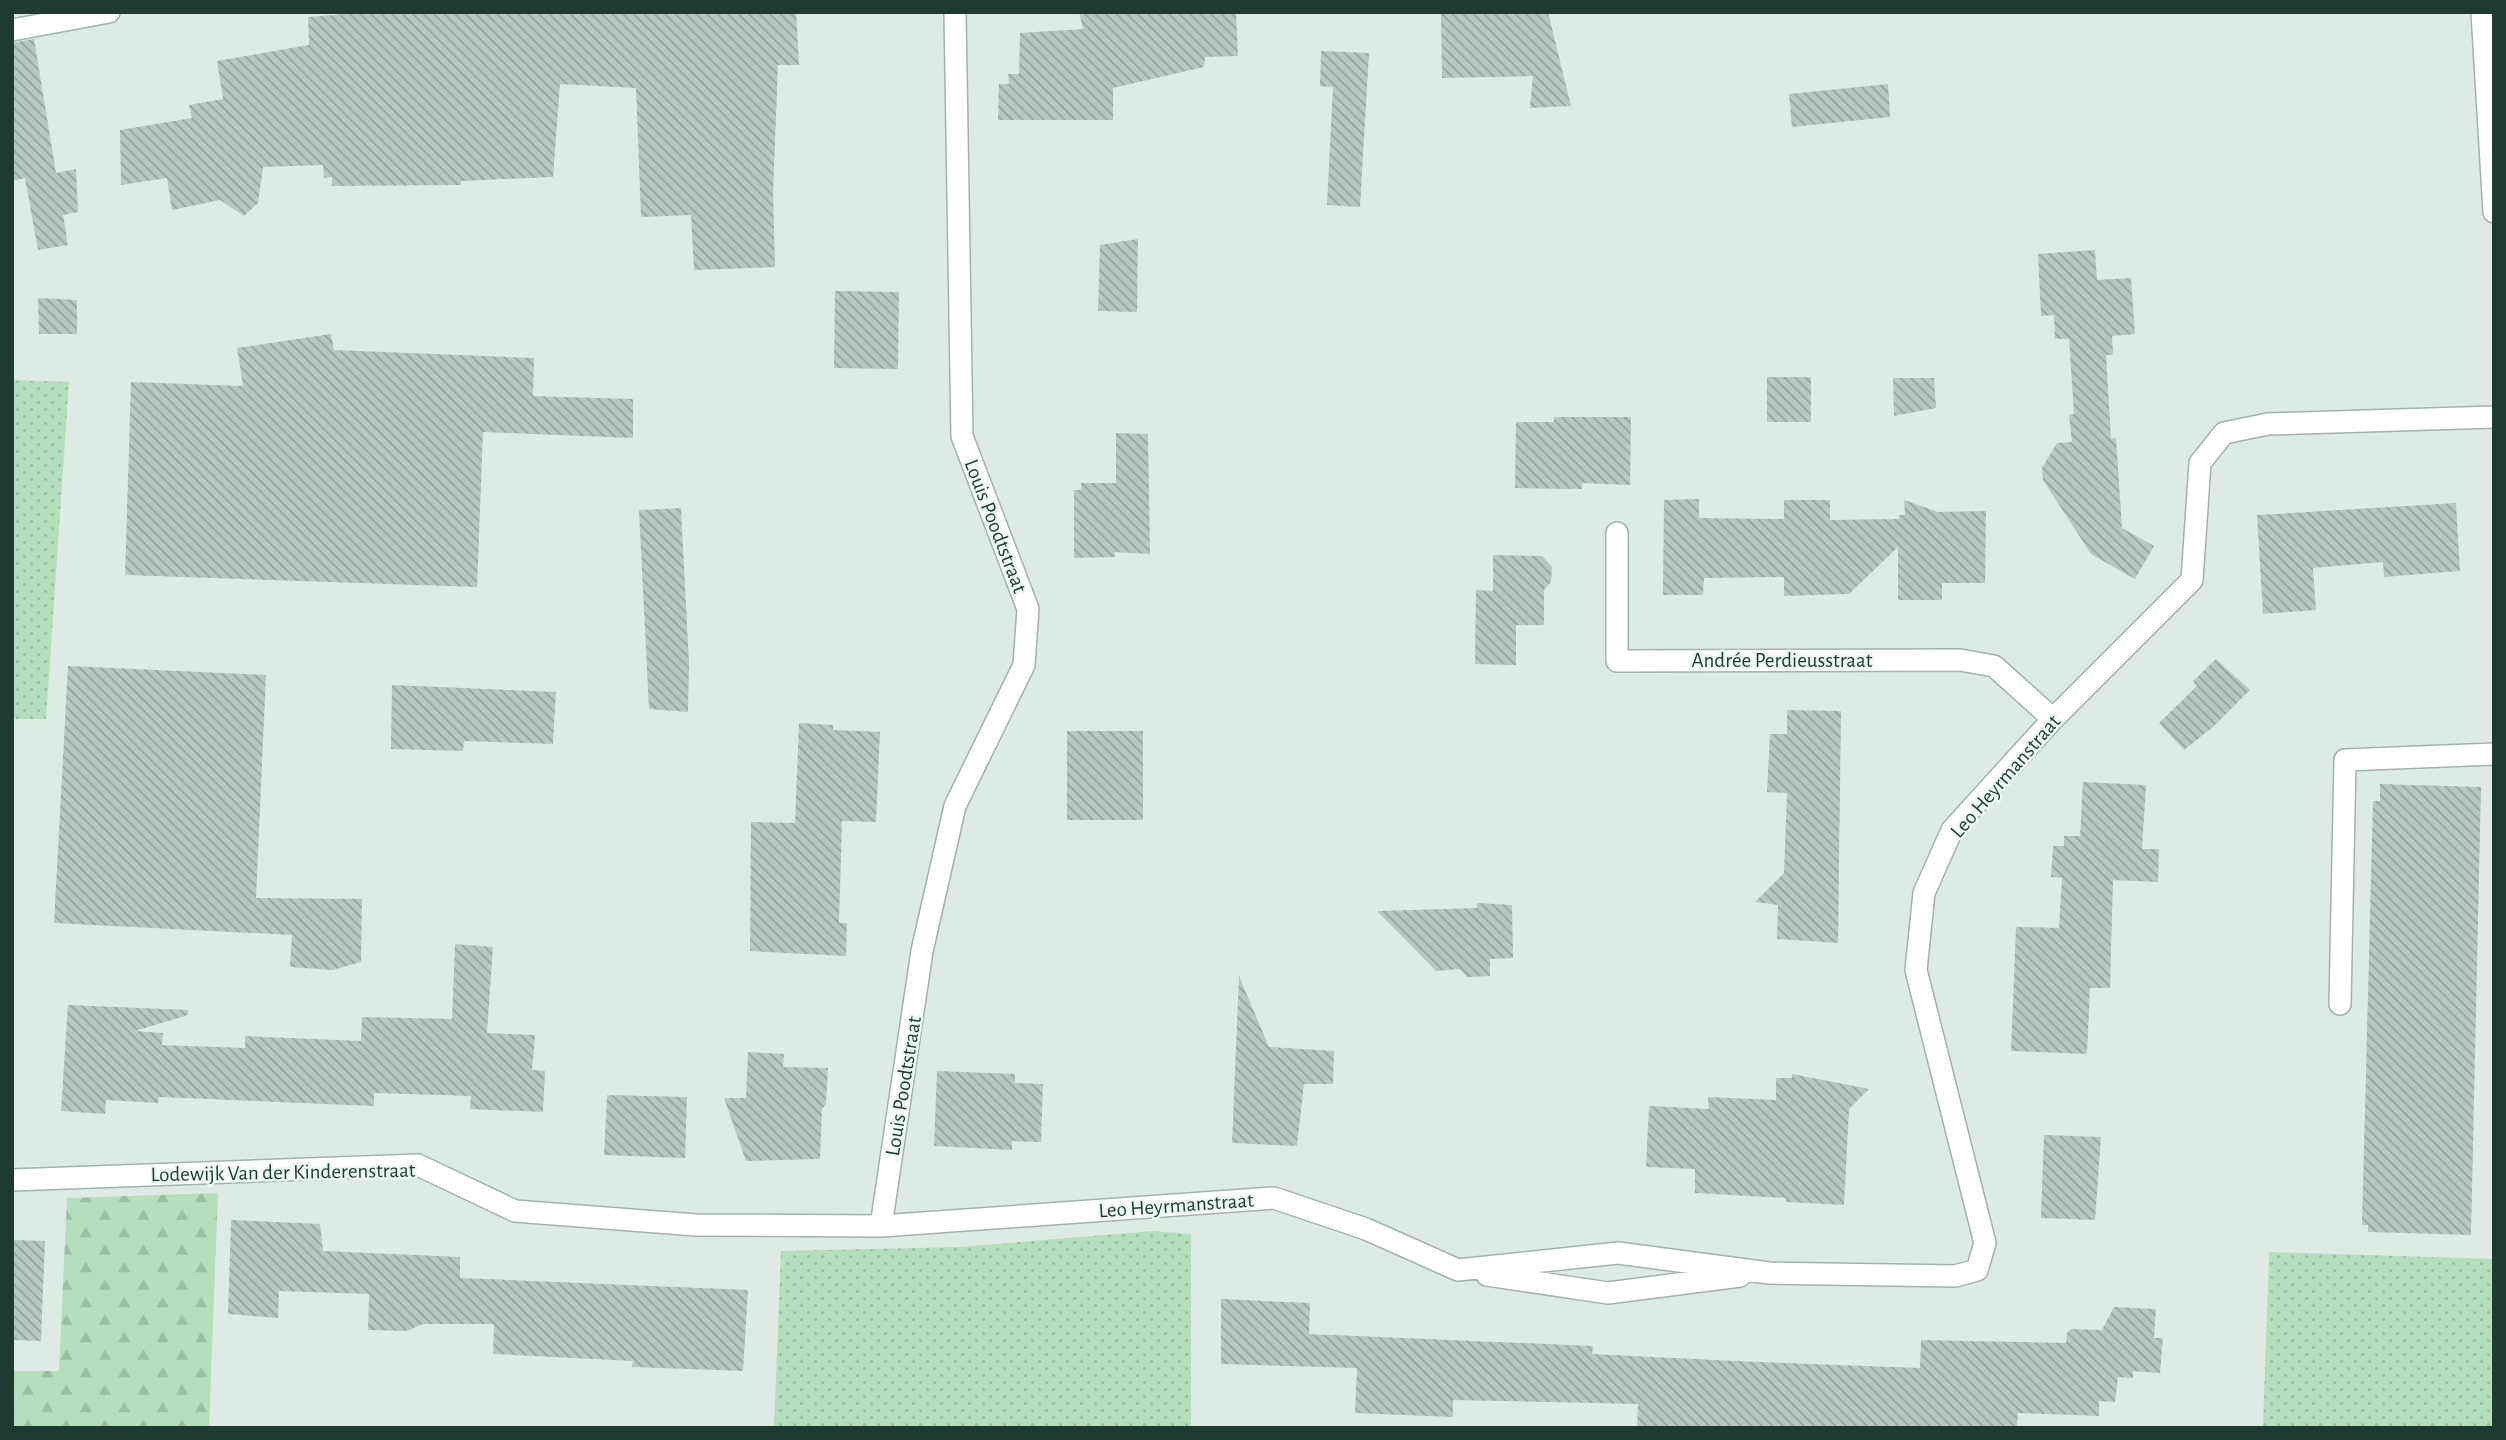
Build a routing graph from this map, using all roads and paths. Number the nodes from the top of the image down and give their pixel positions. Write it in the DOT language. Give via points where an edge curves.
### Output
graph roads {
  1 [pos="109,12"];
  2 [pos="956,12"];
  3 [pos="2482,12"];
  4 [pos="12,30"];
  5 [pos="2494,212"];
  6 [pos="2494,417"];
  7 [pos="1617,533"];
  8 [pos="2053,719"];
  9 [pos="2494,754"];
  10 [pos="2340,1004"];
  11 [pos="12,1180"];
  12 [pos="881,1226"];
  13 [pos="1458,1270"];
  14 [pos="1769,1273"];
  1 -- 4 [label="street"];
  2 -- 12 [label="street, Louis Poodtstraat" via="962,436 1028,609 1024,665 954,806 922,951"];
  3 -- 5 [label="street"];
  6 -- 8 [label="street, Leo Heyrmanstraat" via="2267,425 2224,433 2200,463 2192,580"];
  7 -- 8 [label="street, Andrée Perdieusstraat" via="1617,661 1960,660 1994,666"];
  8 -- 14 [label="street, Leo Heyrmanstraat" via="1952,830 1924,893 1916,970 1985,1243 1977,1270 1955,1276"];
  9 -- 10 [label="street" via="2345,760"];
  11 -- 12 [label="street, Lodewijk Van der Kinderenstraat" via="418,1165 515,1211 696,1225"];
  12 -- 13 [label="street, Leo Heyrmanstraat" via="1274,1198 1366,1229"];
  13 -- 14 [label="street, Leo Heyrmanstraat" via="1618,1253"];
  13 -- 14 [label="street, Leo Heyrmanstraat" via="1608,1293"];
}
